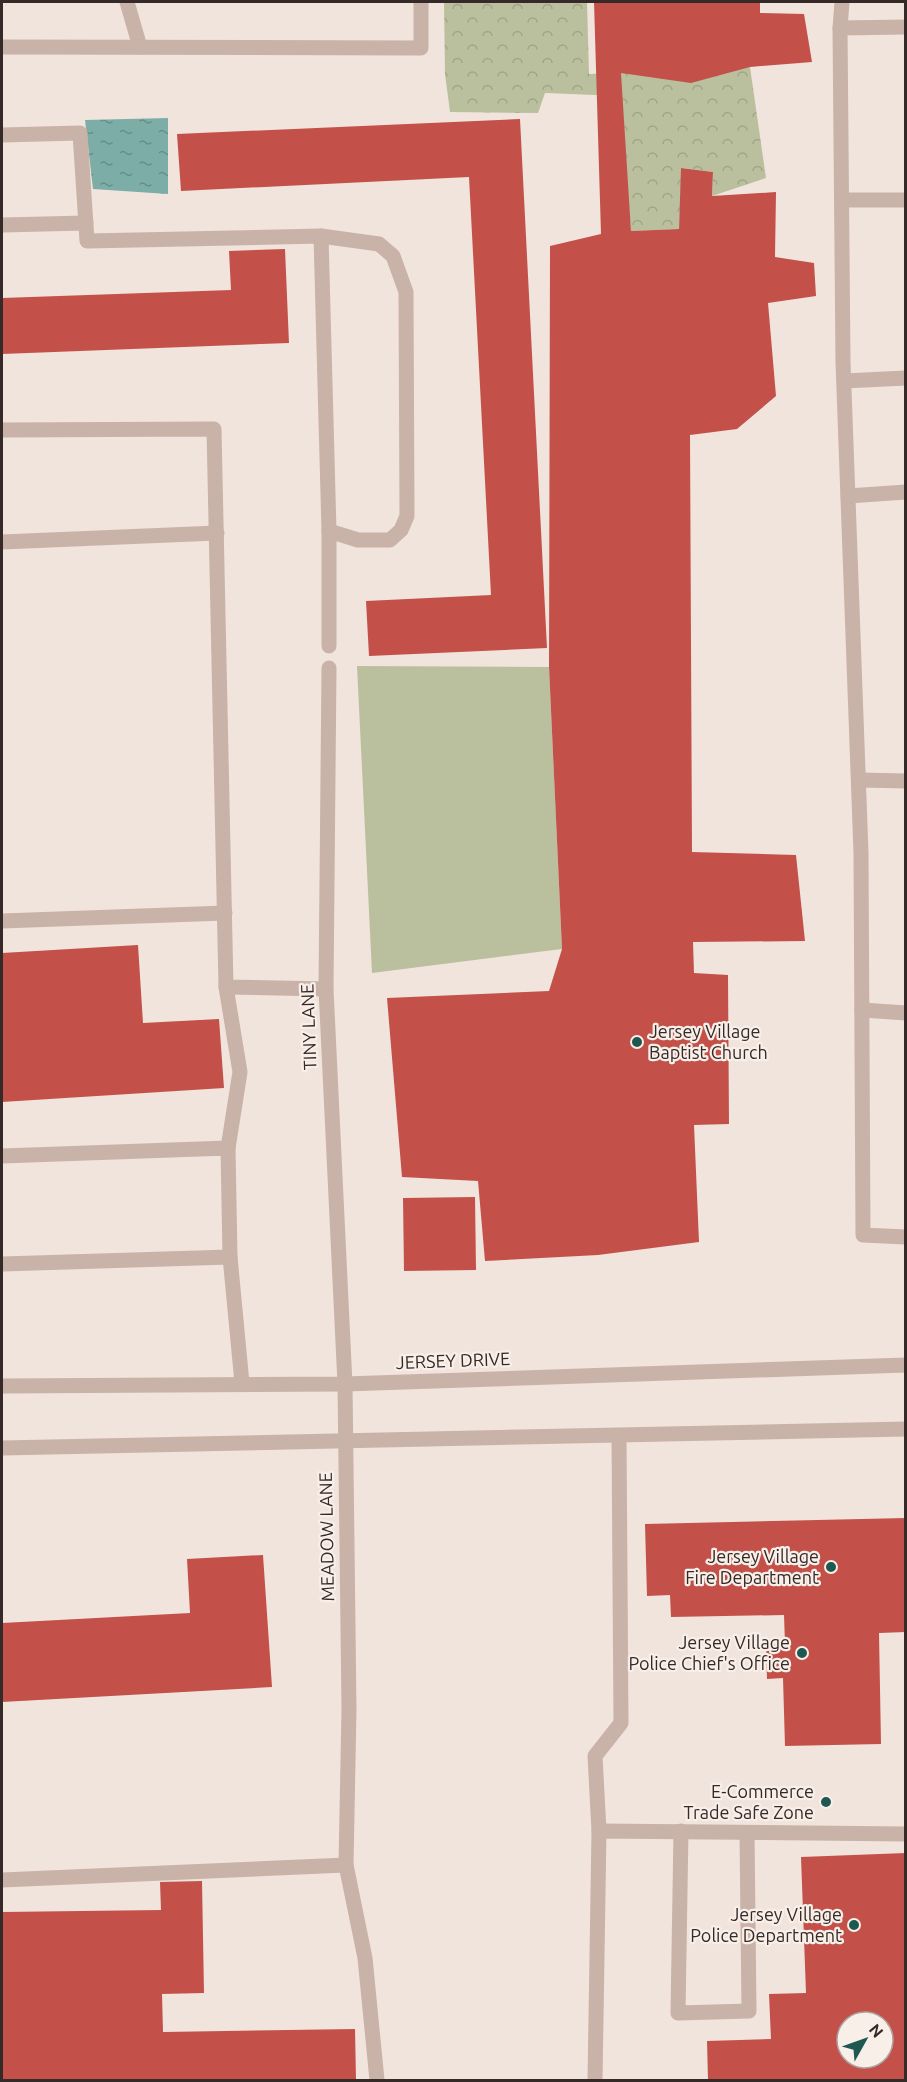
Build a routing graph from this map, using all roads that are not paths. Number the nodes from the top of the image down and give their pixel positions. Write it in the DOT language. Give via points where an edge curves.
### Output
graph roads {
  1 [pos="128,2"];
  2 [pos="421,2"];
  3 [pos="842,2"];
  4 [pos="906,27"];
  5 [pos="840,28"];
  6 [pos="2,47"];
  7 [pos="140,48"];
  8 [pos="2,135"];
  9 [pos="842,200"];
  10 [pos="906,200"];
  11 [pos="86,223"];
  12 [pos="2,225"];
  13 [pos="321,236"];
  14 [pos="906,378"];
  15 [pos="844,381"];
  16 [pos="2,430"];
  17 [pos="906,492"];
  18 [pos="848,496"];
  19 [pos="329,531"];
  20 [pos="217,533"];
  21 [pos="2,542"];
  22 [pos="329,646"];
  23 [pos="329,668"];
  24 [pos="859,780"];
  25 [pos="906,781"];
  26 [pos="225,913"];
  27 [pos="2,921"];
  28 [pos="226,987"];
  29 [pos="326,989"];
  30 [pos="862,1010"];
  31 [pos="906,1013"];
  32 [pos="228,1148"];
  33 [pos="2,1156"];
  34 [pos="906,1237"];
  35 [pos="230,1257"];
  36 [pos="2,1264"];
  37 [pos="906,1365"];
  38 [pos="242,1383"];
  39 [pos="345,1384"];
  40 [pos="2,1386"];
  41 [pos="906,1429"];
  42 [pos="619,1436"];
  43 [pos="345,1440"];
  44 [pos="2,1448"];
  45 [pos="599,1831"];
  46 [pos="681,1831"];
  47 [pos="747,1833"];
  48 [pos="906,1834"];
  49 [pos="346,1865"];
  50 [pos="2,1880"];
  51 [pos="377,2080"];
  52 [pos="595,2080"];
  1 -- 7 [label="street"];
  2 -- 7 [label="street" via="421,48"];
  3 -- 5 [label="street"];
  4 -- 5 [label="street"];
  5 -- 9 [label="street"];
  6 -- 7 [label="street"];
  8 -- 11 [label="street" via="80,133"];
  9 -- 10 [label="street"];
  9 -- 15 [label="street"];
  11 -- 12 [label="street"];
  11 -- 13 [label="street" via="87,241"];
  13 -- 19 [label="street"];
  13 -- 19 [label="street" via="380,244 393,256 406,292 407,516 401,530 390,540 358,540"];
  14 -- 15 [label="street"];
  15 -- 18 [label="street"];
  16 -- 20 [label="street" via="214,429"];
  17 -- 18 [label="street"];
  18 -- 24 [label="street"];
  19 -- 22 [label="street"];
  20 -- 21 [label="street"];
  20 -- 26 [label="street"];
  23 -- 29 [label="street, TINY LANE"];
  24 -- 25 [label="street"];
  24 -- 30 [label="street"];
  26 -- 27 [label="street"];
  26 -- 28 [label="street"];
  28 -- 29 [label="street"];
  28 -- 32 [label="street" via="240,1072"];
  29 -- 39 [label="street, TINY LANE"];
  30 -- 31 [label="street"];
  30 -- 34 [label="street" via="863,1235"];
  32 -- 33 [label="street"];
  32 -- 35 [label="street"];
  35 -- 36 [label="street"];
  35 -- 38 [label="street"];
  37 -- 39 [label="street, JERSEY DRIVE"];
  38 -- 39 [label="street, JERSEY DRIVE"];
  38 -- 40 [label="street, JERSEY DRIVE"];
  39 -- 43 [label="street, MEADOW LANE"];
  41 -- 42 [label="street"];
  42 -- 43 [label="street"];
  42 -- 45 [label="street" via="621,1723 595,1756"];
  43 -- 44 [label="street"];
  43 -- 49 [label="street, MEADOW LANE"];
  45 -- 46 [label="street"];
  45 -- 52 [label="street"];
  46 -- 47 [label="street"];
  46 -- 47 [label="street" via="678,2013 749,2011"];
  47 -- 48 [label="street"];
  49 -- 50 [label="street"];
  49 -- 51 [label="street, MEADOW LANE" via="365,1958"];
}
